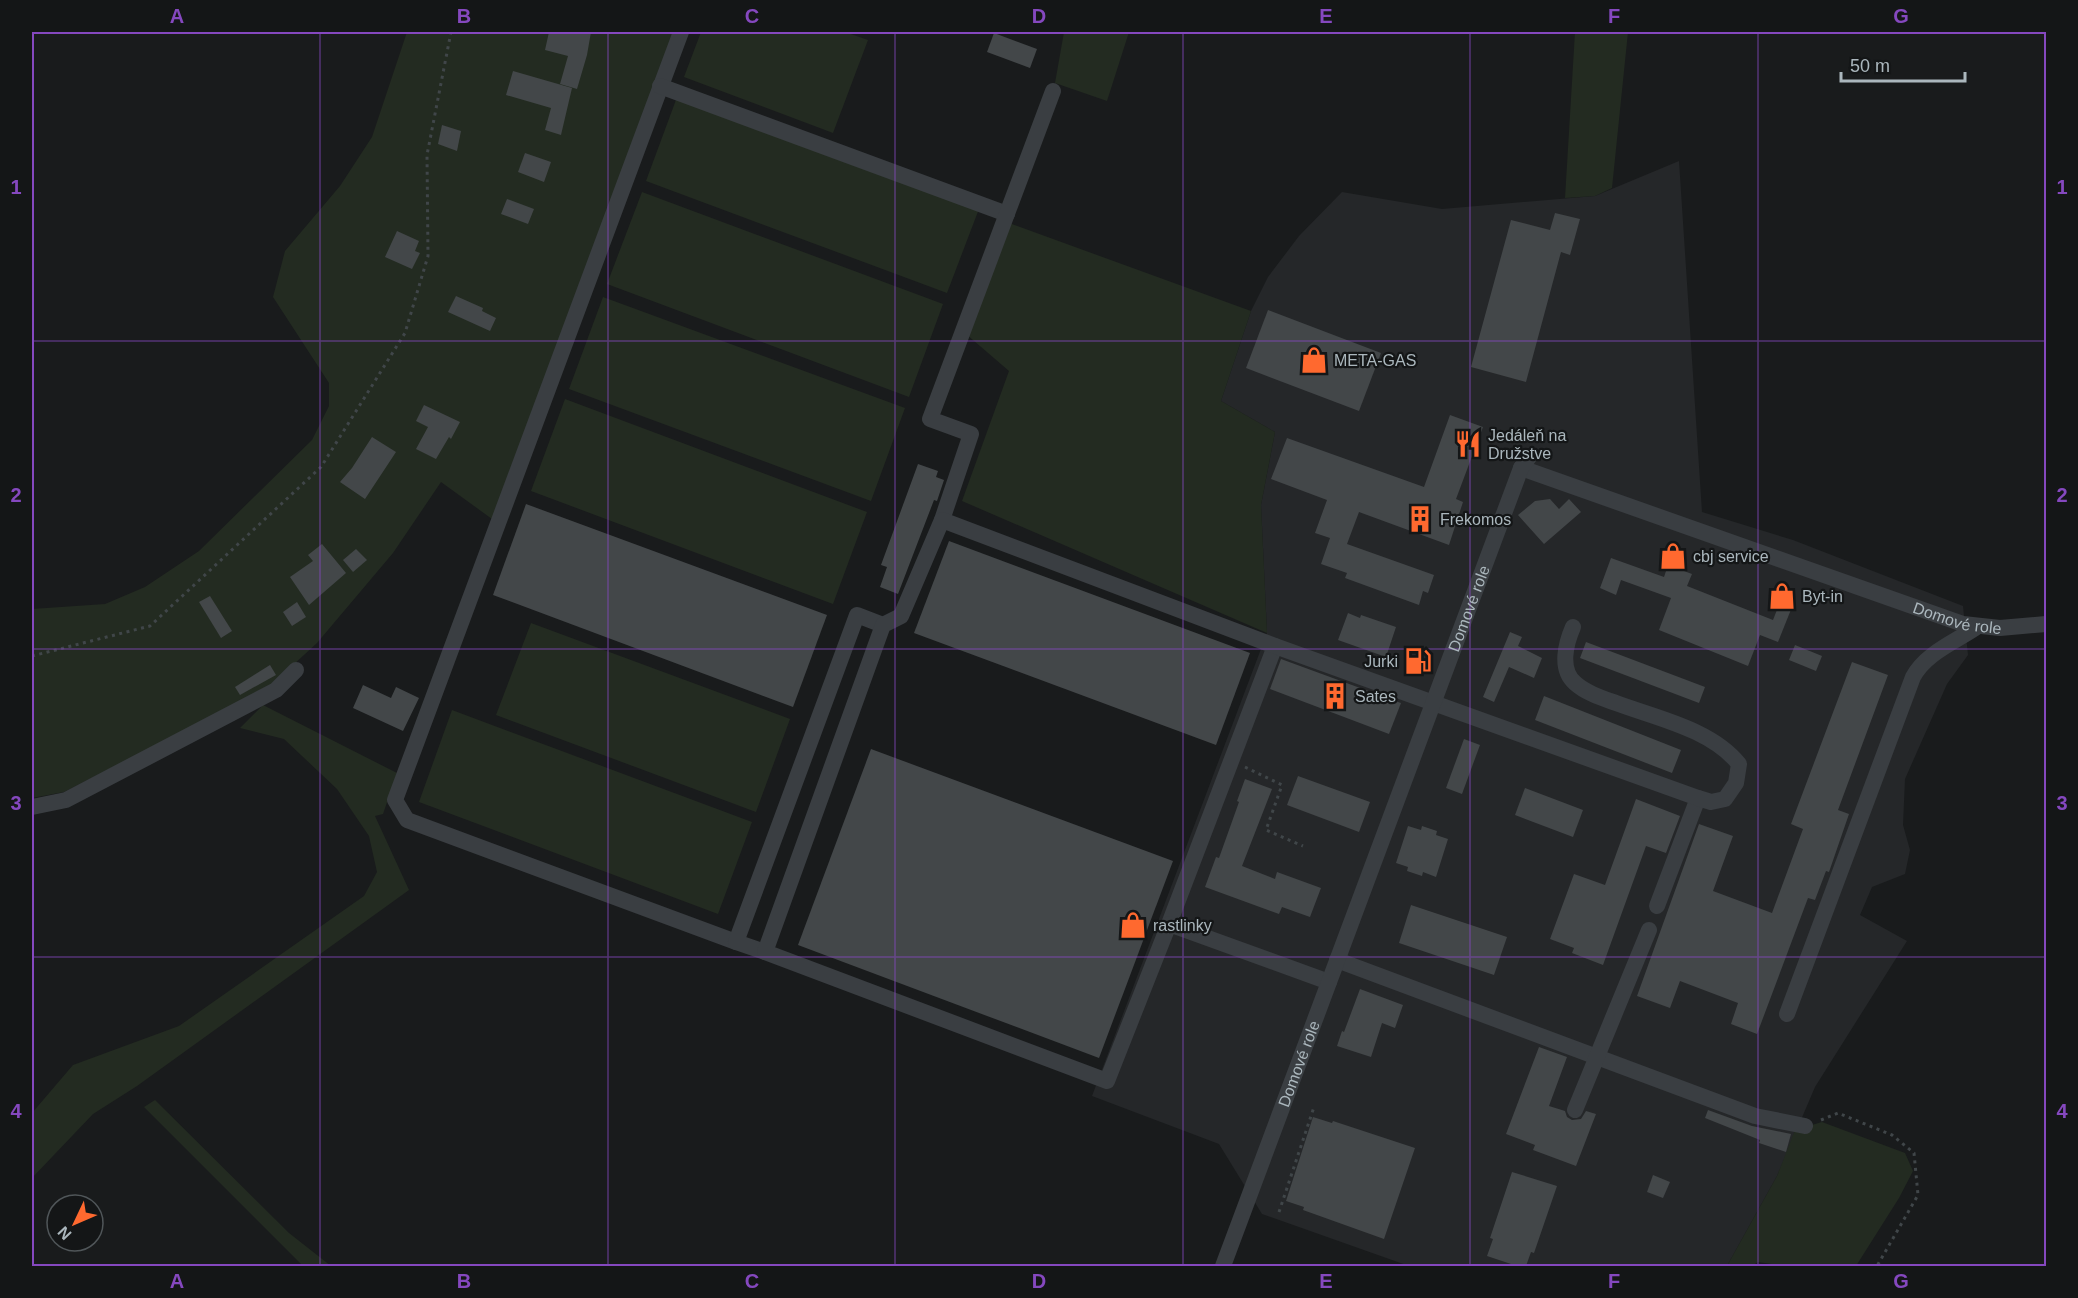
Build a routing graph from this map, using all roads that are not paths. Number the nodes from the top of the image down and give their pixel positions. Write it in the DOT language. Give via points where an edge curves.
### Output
graph roads {
  1 [pos="681,32"];
  2 [pos="660,86"];
  3 [pos="1053,91"];
  4 [pos="1007,214"];
  5 [pos="942,520"];
  6 [pos="2046,624"];
  7 [pos="883,625"];
  8 [pos="1573,627"];
  9 [pos="1977,627"];
  10 [pos="1275,646"];
  11 [pos="296,669"];
  12 [pos="1434,702"];
  13 [pos="1698,798"];
  14 [pos="32,807"];
  15 [pos="1657,906"];
  16 [pos="1169,924"];
  17 [pos="1649,930"];
  18 [pos="736,942"];
  19 [pos="765,952"];
  20 [pos="1337,960"];
  21 [pos="1329,982"];
  22 [pos="1787,1014"];
  23 [pos="1597,1057"];
  24 [pos="1575,1110"];
  25 [pos="1805,1126"];
  26 [pos="1223,1266"];
  1 -- 2 [label="street"];
  2 -- 4 [label="street"];
  2 -- 18 [label="street" via="395,800 407,820"];
  3 -- 4 [label="street"];
  4 -- 5 [label="street" via="930,419 971,434"];
  5 -- 7 [label="street" via="901,616"];
  5 -- 10 [label="street"];
  6 -- 9 [label="street, Domové role"];
  7 -- 18 [label="street" via="857,615"];
  7 -- 19 [label="street"];
  8 -- 13 [label="street" via="1566,643 1565,663 1573,682 1596,696 1701,734 1729,751 1738,764 1736,783 1725,800 1711,802"];
  9 -- 12 [label="street, Domové role" via="1525,462"];
  9 -- 22 [label="street" via="1942,648 1918,668 1913,678"];
  10 -- 12 [label="street"];
  10 -- 16 [label="street"];
  11 -- 14 [label="street" via="276,690 76,795"];
  12 -- 13 [label="street"];
  12 -- 20 [label="street, Domové role"];
  13 -- 15 [label="street"];
  16 -- 19 [label="street" via="1107,1081"];
  16 -- 21 [label="street"];
  17 -- 23 [label="street"];
  18 -- 19 [label="street"];
  20 -- 21 [label="street, Domové role"];
  20 -- 23 [label="street"];
  21 -- 26 [label="street, Domové role"];
  23 -- 24 [label="street"];
  23 -- 25 [label="street" via="1755,1116"];
}
